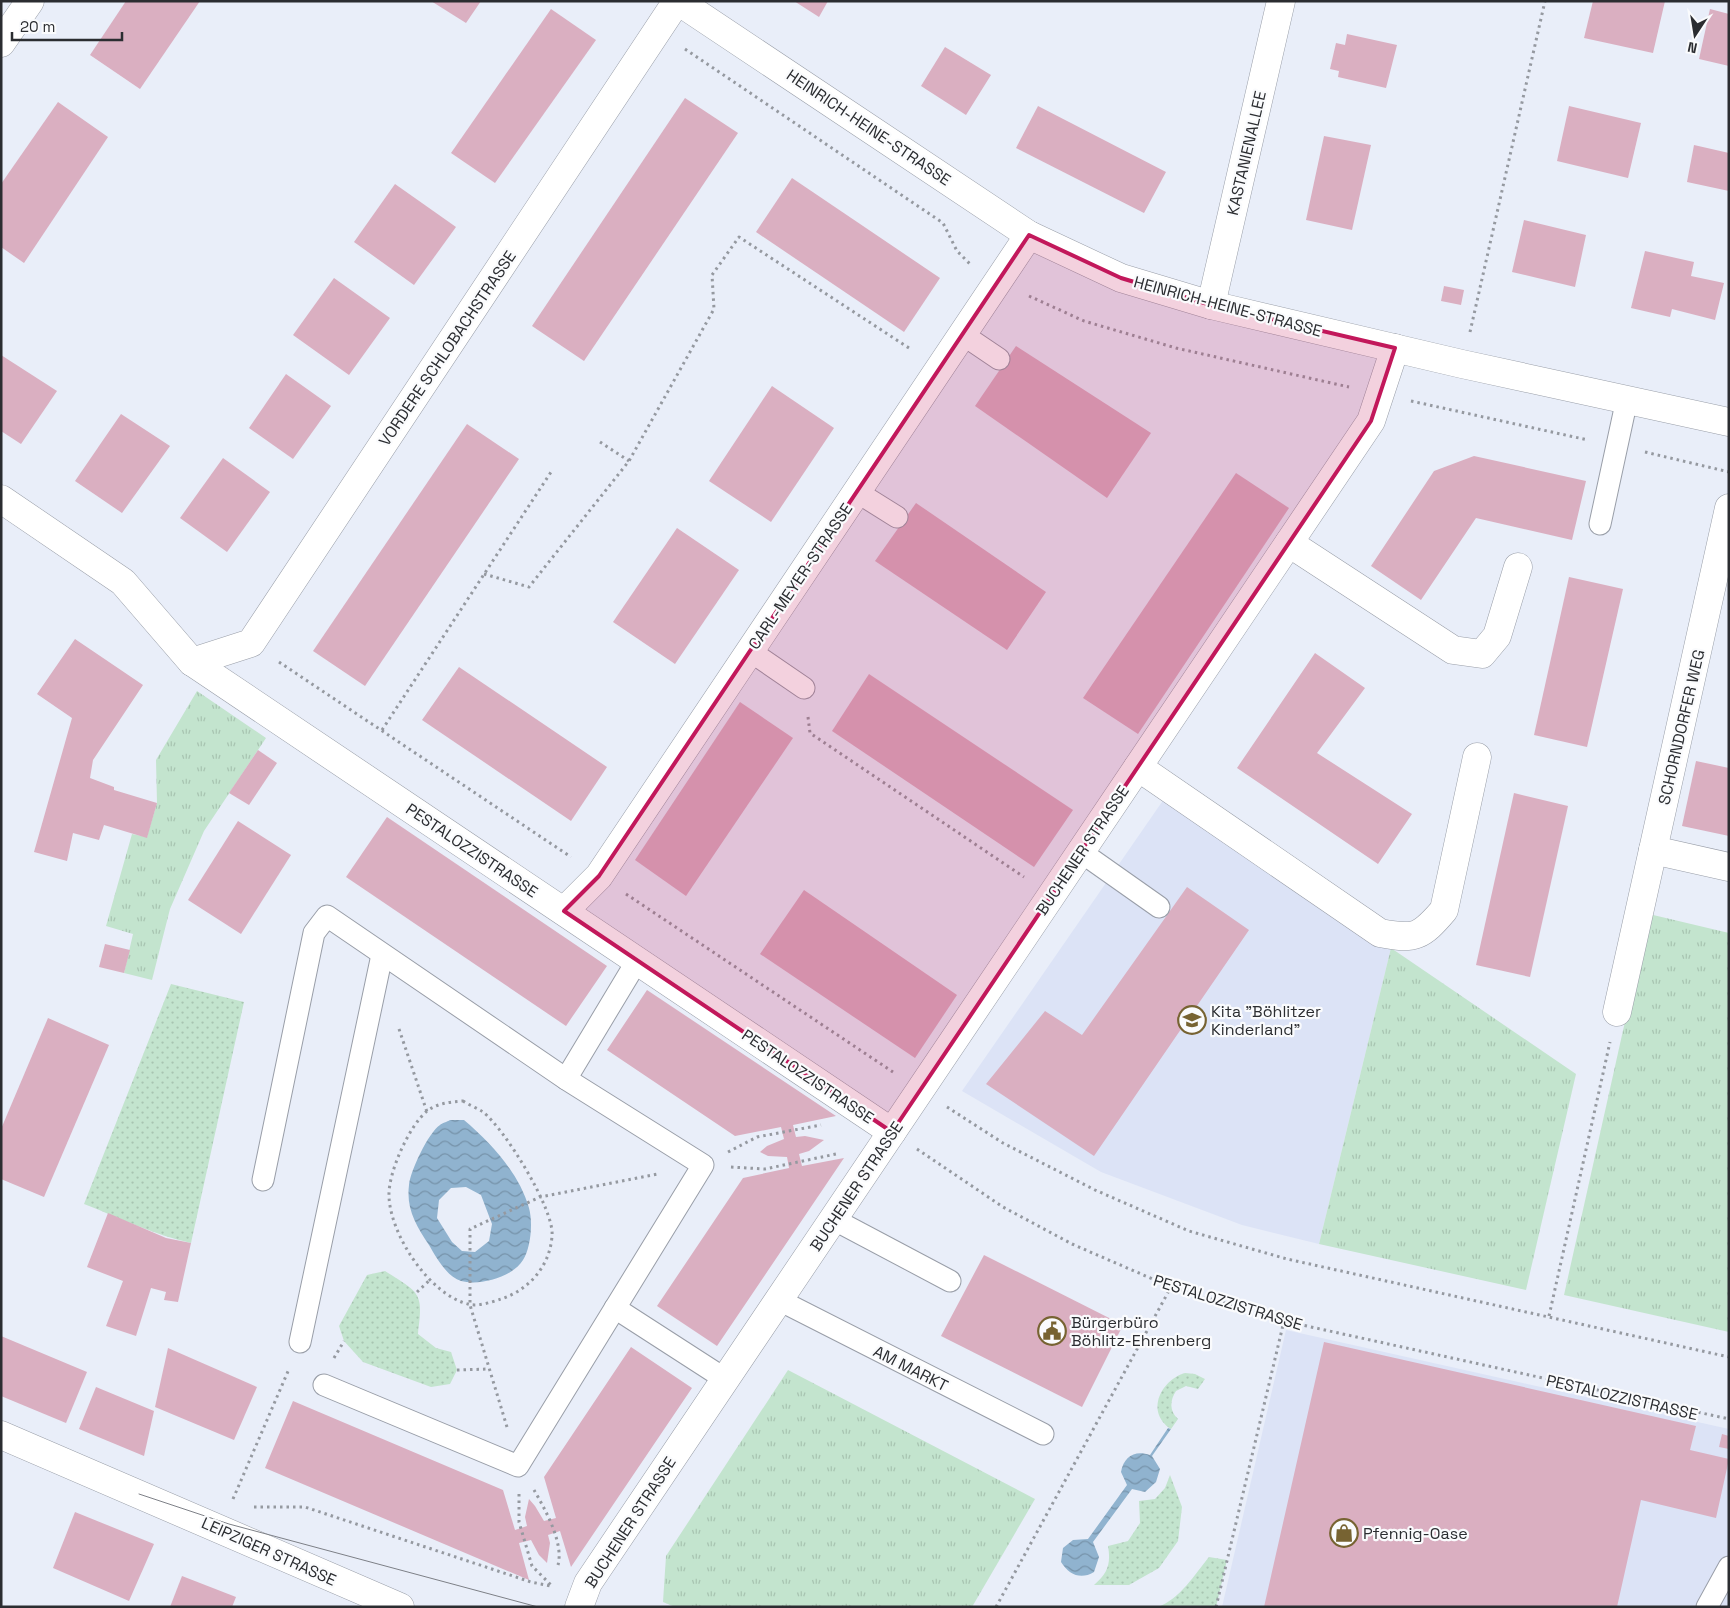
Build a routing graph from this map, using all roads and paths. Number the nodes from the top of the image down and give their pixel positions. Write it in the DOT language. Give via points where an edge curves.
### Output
graph roads {
  1 [pos="30,1"];
  2 [pos="678,1"];
  3 [pos="1281,1"];
  4 [pos="1545,1"];
  5 [pos="1,43"];
  6 [pos="1029,235"];
  7 [pos="1211,305"];
  8 [pos="962,334"];
  9 [pos="1395,348"];
  10 [pos="999,358"];
  11 [pos="1462,364"];
  12 [pos="939,368"];
  13 [pos="1627,400"];
  14 [pos="1729,422"];
  15 [pos="600,442"];
  16 [pos="629,460"];
  17 [pos="554,469"];
  18 [pos="857,492"];
  19 [pos="1,499"];
  20 [pos="1729,508"];
  21 [pos="897,518"];
  22 [pos="1600,524"];
  23 [pos="1289,543"];
  24 [pos="1518,568"];
  25 [pos="484,574"];
  26 [pos="1718,611"];
  27 [pos="251,643"];
  28 [pos="750,651"];
  29 [pos="192,662"];
  30 [pos="804,688"];
  31 [pos="382,730"];
  32 [pos="1478,756"];
  33 [pos="1138,768"];
  34 [pos="1653,850"];
  35 [pos="1081,852"];
  36 [pos="1729,867"];
  37 [pos="599,876"];
  38 [pos="1051,896"];
  39 [pos="1159,907"];
  40 [pos="564,911"];
  41 [pos="382,955"];
  42 [pos="637,961"];
  43 [pos="1617,1012"];
  44 [pos="398,1027"];
  45 [pos="566,1079"];
  46 [pos="920,1090"];
  47 [pos="427,1112"];
  48 [pos="824,1124"];
  49 [pos="892,1132"];
  50 [pos="838,1153"];
  51 [pos="703,1165"];
  52 [pos="263,1180"];
  53 [pos="540,1197"];
  54 [pos="833,1219"];
  55 [pos="431,1279"];
  56 [pos="950,1281"];
  57 [pos="1171,1287"];
  58 [pos="417,1292"];
  59 [pos="779,1300"];
  60 [pos="470,1305"];
  61 [pos="615,1308"];
  62 [pos="1549,1316"];
  63 [pos="1284,1321"];
  64 [pos="300,1342"];
  65 [pos="344,1342"];
  66 [pos="1729,1357"];
  67 [pos="334,1359"];
  68 [pos="489,1368"];
  69 [pos="457,1370"];
  70 [pos="726,1379"];
  71 [pos="324,1385"];
  72 [pos="1728,1420"];
  73 [pos="1043,1434"];
  74 [pos="1,1435"];
  75 [pos="518,1466"];
  76 [pos="223,1498"];
  77 [pos="233,1499"];
  78 [pos="242,1503"];
  79 [pos="251,1507"];
  80 [pos="1729,1567"];
  81 [pos="556,1572"];
  82 [pos="554,1579"];
  83 [pos="553,1586"];
  84 [pos="400,1607"];
  85 [pos="579,1607"];
  86 [pos="996,1607"];
  87 [pos="1216,1607"];
  88 [pos="1707,1607"];
  1 -- 5 [label="street"];
  2 -- 6 [label="street, HEINRICH-HEINE-STRASSE"];
  2 -- 27 [label="street, VORDERE SCHLOBACHSTRASSE"];
  3 -- 7 [label="street, KASTANIENALLEE"];
  4 -- 11 [label="path"];
  6 -- 7 [label="street, HEINRICH-HEINE-STRASSE" via="1121,278"];
  6 -- 8 [label="street, CARL-MEYER-STRASSE"];
  7 -- 9 [label="street, HEINRICH-HEINE-STRASSE"];
  8 -- 10 [label="lane"];
  8 -- 12 [label="street, CARL-MEYER-STRASSE"];
  9 -- 11 [label="street, HEINRICH-HEINE-STRASSE"];
  9 -- 23 [label="street, BUCHENER STRASSE" via="1371,421"];
  11 -- 13 [label="street, HEINRICH-HEINE-STRASSE"];
  12 -- 16 [label="path" via="739,237 712,275 714,309"];
  12 -- 18 [label="street, CARL-MEYER-STRASSE"];
  13 -- 14 [label="street, HEINRICH-HEINE-STRASSE"];
  13 -- 22 [label="lane"];
  15 -- 16 [label="path"];
  16 -- 25 [label="path" via="529,588"];
  17 -- 25 [label="path"];
  18 -- 21 [label="lane"];
  18 -- 28 [label="street, CARL-MEYER-STRASSE"];
  19 -- 29 [label="street, PESTALOZZISTRASSE" via="123,582"];
  20 -- 26 [label="street, SCHORNDORFER WEG"];
  23 -- 24 [label="street" via="1453,650 1482,654 1497,636"];
  23 -- 33 [label="street, BUCHENER STRASSE"];
  25 -- 31 [label="path"];
  26 -- 34 [label="street, SCHORNDORFER WEG"];
  27 -- 29 [label="street"];
  27 -- 31 [label="path"];
  28 -- 30 [label="lane"];
  28 -- 37 [label="street, CARL-MEYER-STRASSE"];
  29 -- 40 [label="street, PESTALOZZISTRASSE"];
  30 -- 38 [label="path" via="810,733"];
  31 -- 37 [label="path"];
  32 -- 33 [label="street, BUCHENER STRASSE" via="1444,910 1427,930 1406,938 1380,933"];
  33 -- 35 [label="street, BUCHENER STRASSE"];
  34 -- 36 [label="street"];
  34 -- 43 [label="street, SCHORNDORFER WEG"];
  35 -- 38 [label="street, BUCHENER STRASSE"];
  35 -- 39 [label="lane"];
  37 -- 40 [label="street, CARL-MEYER-STRASSE"];
  37 -- 46 [label="path"];
  38 -- 46 [label="street, BUCHENER STRASSE"];
  40 -- 42 [label="street, PESTALOZZISTRASSE"];
  41 -- 45 [label="lane"];
  41 -- 52 [label="lane" via="327,916 314,933"];
  41 -- 64 [label="lane"];
  42 -- 45 [label="lane"];
  42 -- 49 [label="street, PESTALOZZISTRASSE"];
  43 -- 62 [label="path"];
  44 -- 47 [label="path"];
  45 -- 51 [label="lane"];
  46 -- 49 [label="street, BUCHENER STRASSE"];
  46 -- 62 [label="path" via="1003,1143 1095,1190 1189,1231 1287,1259"];
  47 -- 53 [label="path" via="443,1102 463,1101 483,1112 505,1136"];
  47 -- 55 [label="path" via="408,1138 395,1166 389,1196 396,1231 411,1256"];
  48 -- 51 [label="path" via="758,1137"];
  49 -- 54 [label="street, BUCHENER STRASSE"];
  49 -- 57 [label="path, PESTALOZZISTRASSE" via="1003,1207 1072,1244"];
  50 -- 51 [label="path" via="766,1169"];
  51 -- 53 [label="path"];
  51 -- 61 [label="lane"];
  53 -- 60 [label="path" via="470,1230"];
  53 -- 60 [label="path" via="548,1211 553,1234 548,1255 535,1278 518,1294"];
  54 -- 56 [label="lane"];
  54 -- 59 [label="street, BUCHENER STRASSE"];
  55 -- 58 [label="path"];
  55 -- 60 [label="path" via="451,1299"];
  57 -- 63 [label="path, PESTALOZZISTRASSE"];
  57 -- 86 [label="path"];
  59 -- 70 [label="street, BUCHENER STRASSE"];
  59 -- 73 [label="lane, AM MARKT"];
  60 -- 68 [label="path"];
  61 -- 70 [label="lane"];
  61 -- 75 [label="lane"];
  62 -- 66 [label="path"];
  63 -- 72 [label="path, PESTALOZZISTRASSE"];
  63 -- 87 [label="path"];
  64 -- 67 [label="path"];
  64 -- 77 [label="path"];
  65 -- 67 [label="path"];
  67 -- 71 [label="path"];
  68 -- 69 [label="path"];
  68 -- 75 [label="path"];
  70 -- 85 [label="street, BUCHENER STRASSE" via="588,1583"];
  71 -- 75 [label="lane"];
  74 -- 84 [label="street, LEIPZIGER STRASSE"];
  75 -- 81 [label="path" via="547,1512 560,1557"];
  75 -- 83 [label="path" via="521,1531 532,1566"];
  76 -- 77 [label="path"];
  77 -- 78 [label="path"];
  79 -- 83 [label="path" via="305,1507 531,1582"];
  80 -- 88 [label="lane"];
  82 -- 83 [label="path"];
}
